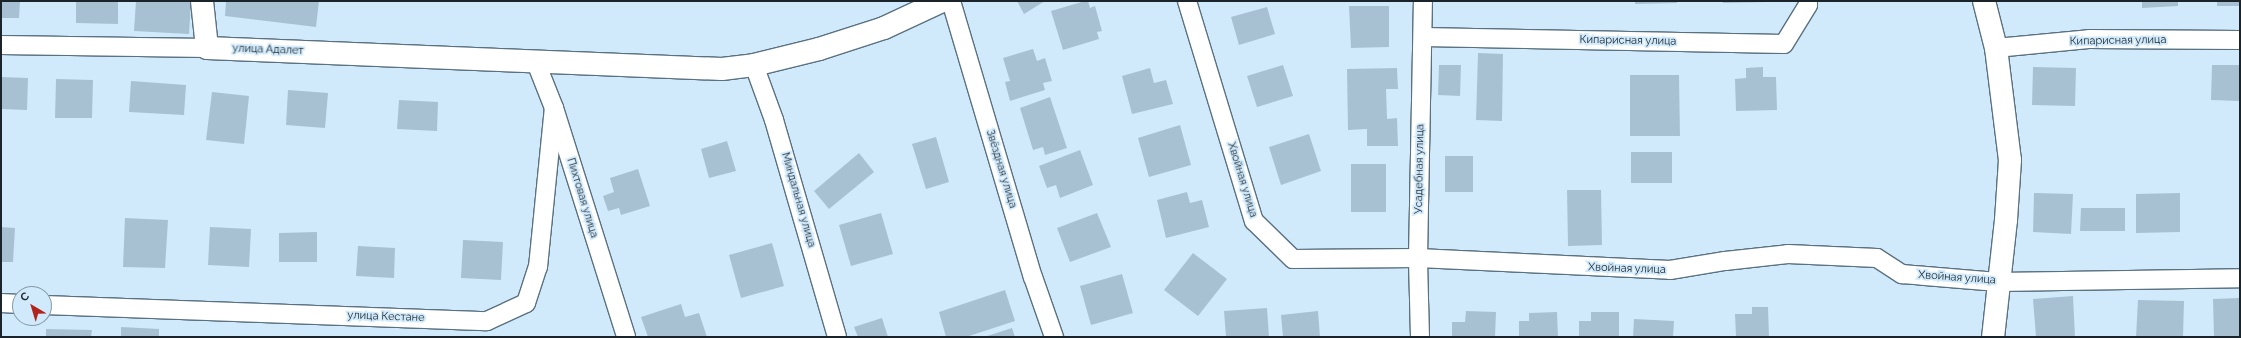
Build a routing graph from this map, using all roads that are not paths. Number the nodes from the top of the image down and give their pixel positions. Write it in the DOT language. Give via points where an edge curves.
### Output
graph roads {
  1 [pos="202,1"];
  2 [pos="942,1"];
  3 [pos="951,1"];
  4 [pos="1187,1"];
  5 [pos="1423,1"];
  6 [pos="1808,1"];
  7 [pos="1984,1"];
  8 [pos="1423,37"];
  9 [pos="2240,40"];
  10 [pos="1,45"];
  11 [pos="207,48"];
  12 [pos="1996,48"];
  13 [pos="535,60"];
  14 [pos="754,65"];
  15 [pos="554,108"];
  16 [pos="1418,258"];
  17 [pos="2240,278"];
  18 [pos="1998,282"];
  19 [pos="1,303"];
  20 [pos="12,304"];
  21 [pos="52,305"];
  22 [pos="626,337"];
  23 [pos="837,337"];
  24 [pos="1054,337"];
  25 [pos="1420,337"];
  26 [pos="1993,337"];
  1 -- 11 [label="street"];
  2 -- 14 [label="street, улица Адалет" via="884,28 819,49"];
  3 -- 24 [label="street, Звёздная улица" via="1033,277"];
  4 -- 16 [label="street, Хвойная улица" via="1254,221 1293,259"];
  5 -- 8 [label="street, Усадебная улица"];
  6 -- 8 [label="street, Кипарисная улица" via="1784,44"];
  7 -- 12 [label="street"];
  8 -- 16 [label="street, Усадебная улица"];
  9 -- 12 [label="street, Кипарисная улица" via="2089,39"];
  10 -- 11 [label="street, улица Адалет"];
  11 -- 13 [label="street, улица Адалет"];
  12 -- 18 [label="street" via="2010,160"];
  13 -- 14 [label="street, улица Адалет" via="650,67 722,68"];
  13 -- 15 [label="street, Пихтовая улица"];
  14 -- 23 [label="street, Миндальная улица" via="774,120"];
  15 -- 21 [label="street, улица Кестане" via="536,274 526,303 487,321"];
  15 -- 22 [label="street, Пихтовая улица"];
  16 -- 18 [label="street, Хвойная улица" via="1670,270 1796,254 1876,258 1902,274"];
  16 -- 25 [label="street, Усадебная улица"];
  17 -- 18 [label="street, Хвойная улица"];
  18 -- 26 [label="street"];
  19 -- 20 [label="street"];
}
